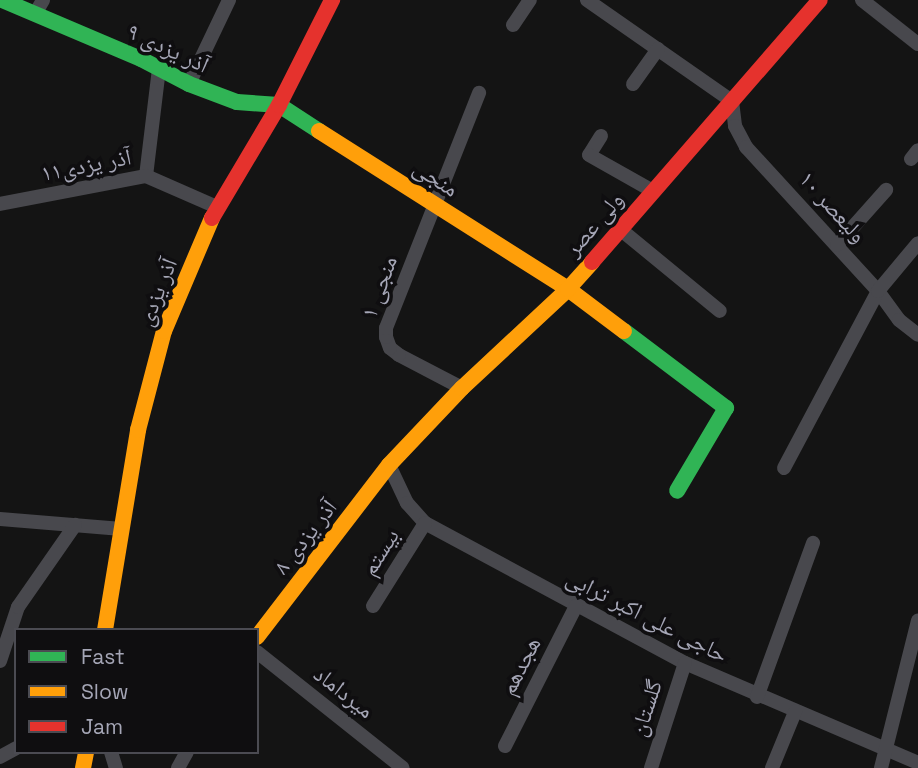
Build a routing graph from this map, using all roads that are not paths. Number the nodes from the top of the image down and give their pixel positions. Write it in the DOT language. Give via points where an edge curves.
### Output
graph roads {
  1 [pos="2,0"];
  2 [pos="229,0"];
  3 [pos="332,0"];
  4 [pos="530,0"];
  5 [pos="820,0"];
  6 [pos="862,0"];
  7 [pos="591,1"];
  8 [pos="39,7"];
  9 [pos="513,25"];
  10 [pos="918,44"];
  11 [pos="658,49"];
  12 [pos="159,68"];
  13 [pos="633,84"];
  14 [pos="189,85"];
  15 [pos="479,93"];
  16 [pos="732,101"];
  17 [pos="279,105"];
  18 [pos="601,136"];
  19 [pos="146,176"];
  20 [pos="886,190"];
  21 [pos="653,191"];
  22 [pos="434,203"];
  23 [pos="0,204"];
  24 [pos="217,207"];
  25 [pos="620,229"];
  26 [pos="918,243"];
  27 [pos="837,245"];
  28 [pos="568,289"];
  29 [pos="878,291"];
  30 [pos="720,311"];
  31 [pos="918,335"];
  32 [pos="462,388"];
  33 [pos="389,465"];
  34 [pos="784,468"];
  35 [pos="677,491"];
  36 [pos="0,519"];
  37 [pos="425,523"];
  38 [pos="75,525"];
  39 [pos="122,529"];
  40 [pos="813,544"];
  41 [pos="373,606"];
  42 [pos="576,606"];
  43 [pos="918,621"];
  44 [pos="105,628"];
  45 [pos="259,634"];
  46 [pos="259,654"];
  47 [pos="0,661"];
  48 [pos="685,663"];
  49 [pos="758,696"];
  50 [pos="795,712"];
  51 [pos="505,747"];
  52 [pos="886,747"];
  53 [pos="918,763"];
  54 [pos="403,768"];
  55 [pos="651,768"];
  56 [pos="772,768"];
  57 [pos="881,768"];
  1 -- 8 [label="street, آذر یزدی ۹"];
  2 -- 14 [label="street"];
  3 -- 17 [label="street, آذر یزدی"];
  4 -- 9 [label="street"];
  5 -- 16 [label="street, ولی عصر"];
  6 -- 10 [label="street"];
  7 -- 11 [label="street"];
  8 -- 12 [label="street, آذر یزدی ۹"];
  11 -- 13 [label="street"];
  11 -- 16 [label="street"];
  12 -- 14 [label="street, آذر یزدی ۹"];
  12 -- 19 [label="street"];
  14 -- 17 [label="street, آذر یزدی ۹" via="237,102"];
  15 -- 22 [label="street"];
  16 -- 21 [label="street, ولی عصر"];
  16 -- 27 [label="street, ۱۰ ولیعصر" via="735,126 746,146"];
  17 -- 22 [label="street, منجی"];
  17 -- 24 [label="street, آذر یزدی"];
  18 -- 21 [label="street" via="589,155"];
  19 -- 23 [label="street, آذر یزدی۱۱"];
  19 -- 24 [label="street, آذر یزدی۱۱"];
  20 -- 27 [label="street"];
  21 -- 25 [label="street, ولی عصر"];
  22 -- 28 [label="street, منجی"];
  22 -- 32 [label="street, منجی ۱" via="386,337 399,355"];
  24 -- 39 [label="street, آذر یزدی" via="164,331 138,430"];
  25 -- 28 [label="street, ولی عصر"];
  25 -- 30 [label="street"];
  26 -- 29 [label="street"];
  27 -- 29 [label="street, ۱۰ ولیعصر"];
  28 -- 32 [label="street, ولی عصر"];
  28 -- 35 [label="street, منجی" via="726,408"];
  29 -- 31 [label="street, ۱۰ ولیعصر" via="899,320"];
  29 -- 34 [label="street"];
  32 -- 33 [label="street, ولی عصر"];
  33 -- 37 [label="street, حاجی علی اکبر ترابی" via="407,503"];
  33 -- 45 [label="street, ۸ آذر یزدی"];
  36 -- 38 [label="street"];
  37 -- 41 [label="street, بیستم"];
  37 -- 42 [label="street, حاجی علی اکبر ترابی"];
  38 -- 39 [label="street"];
  38 -- 47 [label="street" via="18,607"];
  39 -- 44 [label="street, آذر یزدی"];
  40 -- 49 [label="street"];
  42 -- 48 [label="street, حاجی علی اکبر ترابی"];
  42 -- 51 [label="street, هجدهم"];
  43 -- 52 [label="street"];
  46 -- 54 [label="street, میرداماد"];
  48 -- 49 [label="street, حاجی علی اکبر ترابی"];
  48 -- 55 [label="street, گلستان"];
  49 -- 50 [label="street, حاجی علی اکبر ترابی"];
  50 -- 52 [label="street, حاجی علی اکبر ترابی"];
  50 -- 56 [label="street"];
  52 -- 53 [label="street, حاجی علی اکبر ترابی"];
  52 -- 57 [label="street"];
}
